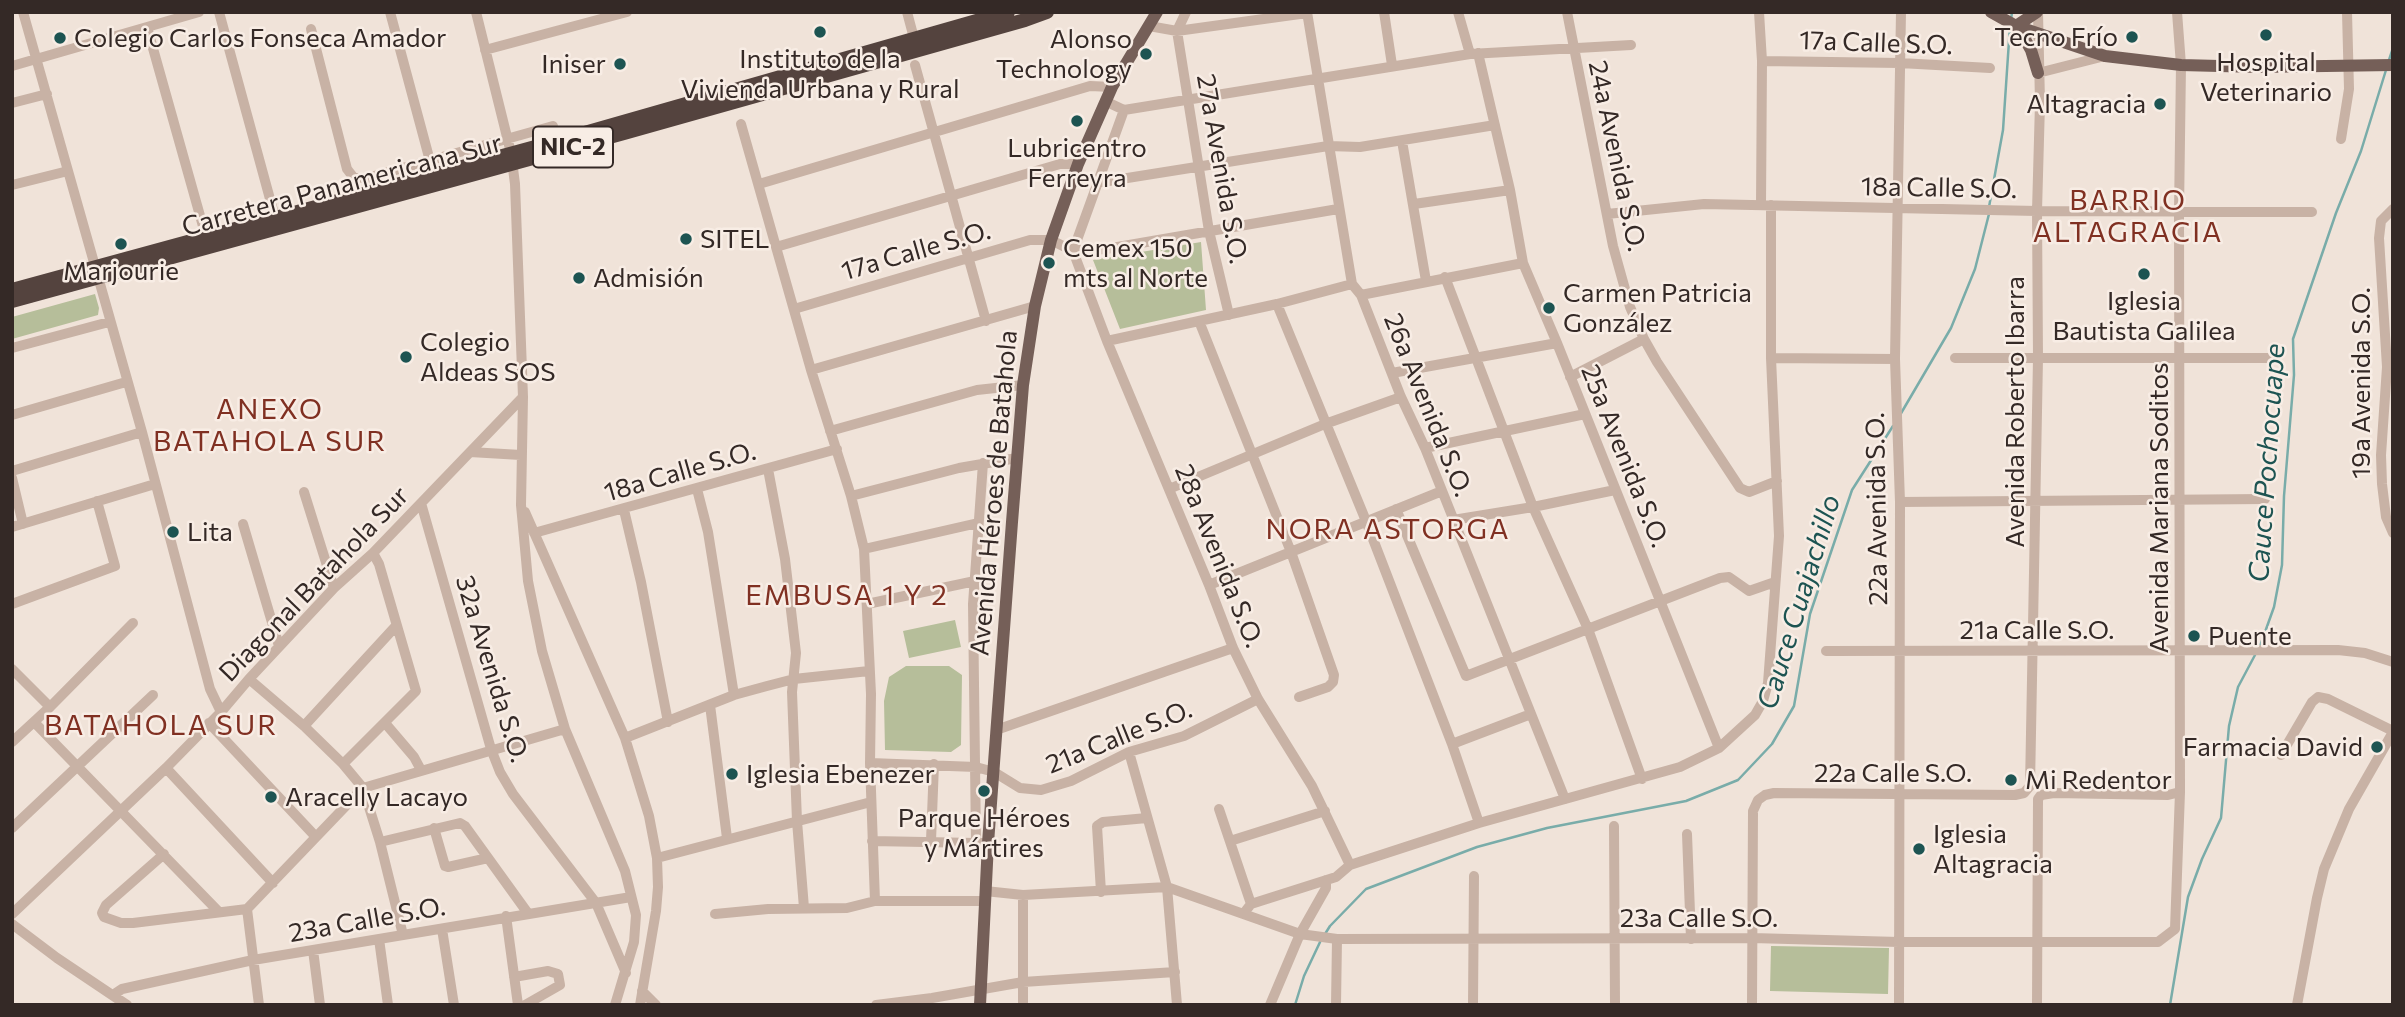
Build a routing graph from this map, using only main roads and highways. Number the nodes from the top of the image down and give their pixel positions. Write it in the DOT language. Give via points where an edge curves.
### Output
graph roads {
  1 [pos="1008,12"];
  2 [pos="1047,12"];
  3 [pos="1157,12"];
  4 [pos="1991,12"];
  5 [pos="2038,12"];
  6 [pos="2013,24"];
  7 [pos="915,51"];
  8 [pos="2389,65"];
  9 [pos="2038,73"];
  10 [pos="277,223"];
  11 [pos="96,272"];
  12 [pos="12,290"];
  13 [pos="12,301"];
  14 [pos="980,1004"];
  1 -- 7 [label="highway, Carretera Panamericana Sur / NIC-2"];
  2 -- 7 [label="highway, Carretera Panamericana Sur / NIC-2"];
  3 -- 14 [label="main road, Avenida Héroes de Batahola" via="1112,87 1078,164 1051,240 1035,306 1023,385 994,772 982,843 985,896"];
  4 -- 6 [label="main road"];
  5 -- 6 [label="main road"];
  6 -- 8 [label="main road" via="2105,57 2181,65"];
  6 -- 9 [label="main road" via="2031,50"];
  7 -- 10 [label="highway, Carretera Panamericana Sur / NIC-2" via="510,152"];
  10 -- 11 [label="highway, Carretera Panamericana Sur / NIC-2"];
  10 -- 11 [label="highway, Carretera Panamericana Sur / NIC-2" via="206,237"];
  11 -- 12 [label="highway, Carretera Panamericana Sur / NIC-2"];
  11 -- 13 [label="highway, Carretera Panamericana Sur / NIC-2"];
}
